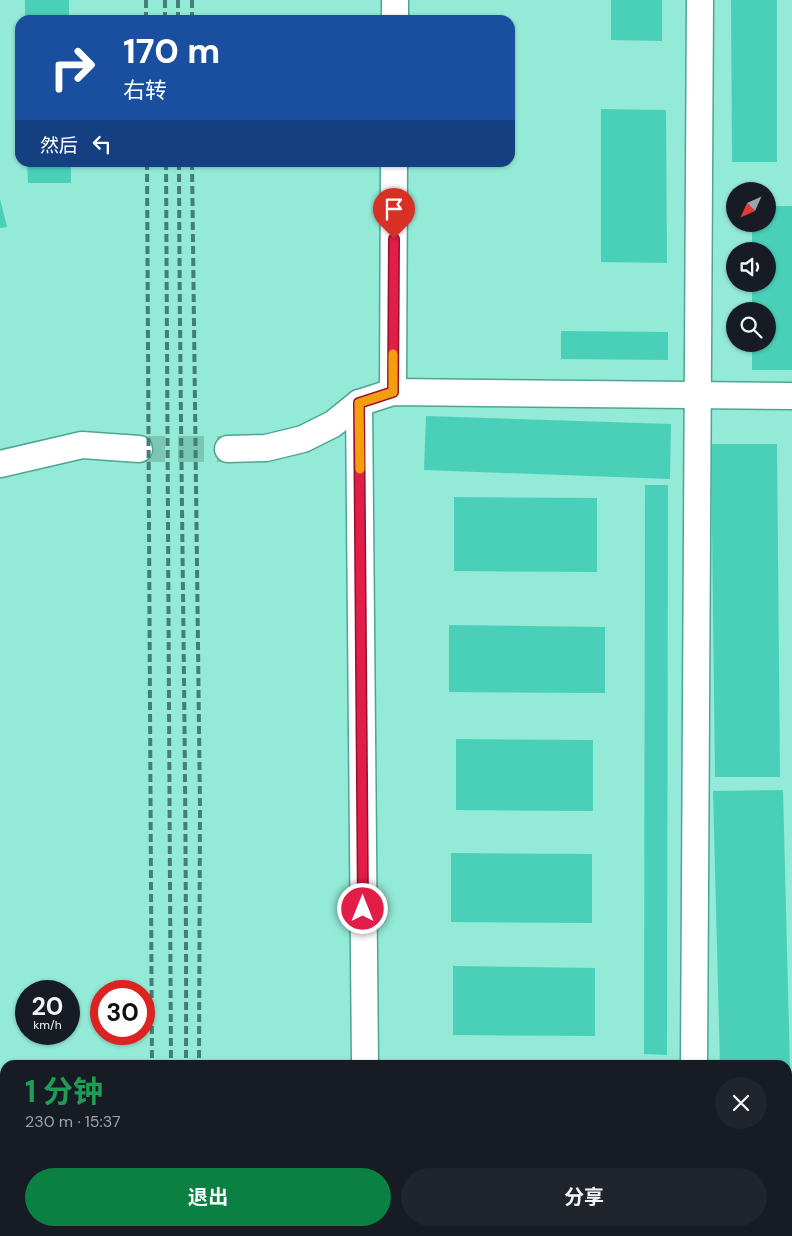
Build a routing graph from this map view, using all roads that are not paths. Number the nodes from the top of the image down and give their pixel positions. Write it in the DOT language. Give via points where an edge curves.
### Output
graph roads {
  1 [pos="395,0"];
  2 [pos="700,0"];
  3 [pos="395,15"];
  4 [pos="394,167"];
  5 [pos="393,392"];
  6 [pos="698,395"];
  7 [pos="792,396"];
  8 [pos="359,403"];
  9 [pos="139,449"];
  10 [pos="228,449"];
  11 [pos="0,464"];
  12 [pos="365,1060"];
  13 [pos="694,1060"];
  1 -- 3 [label="street"];
  2 -- 6 [label="street"];
  4 -- 5 [label="street"];
  5 -- 6 [label="street"];
  5 -- 8 [label="street"];
  6 -- 7 [label="street"];
  6 -- 13 [label="street"];
  8 -- 10 [label="street" via="333,424 303,439 266,448"];
  8 -- 12 [label="street"];
  9 -- 11 [label="street" via="82,445"];
}
